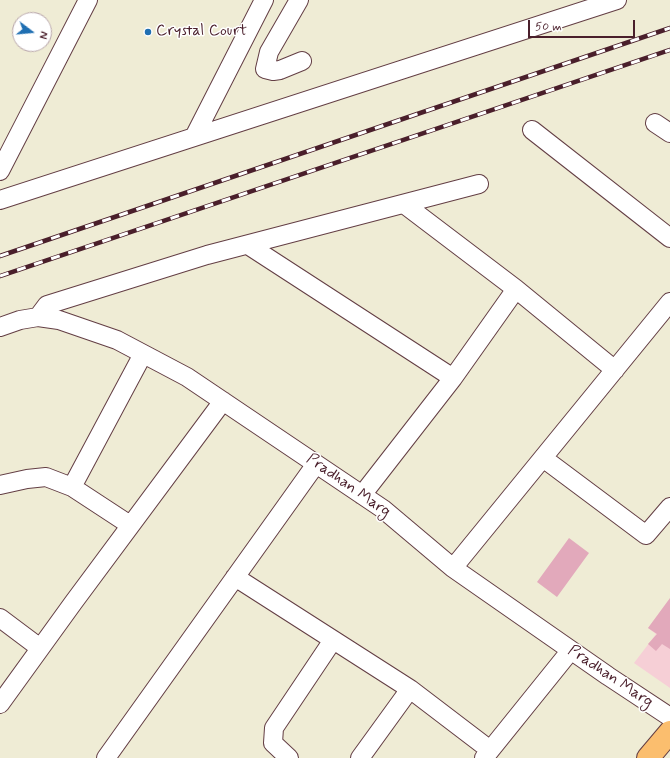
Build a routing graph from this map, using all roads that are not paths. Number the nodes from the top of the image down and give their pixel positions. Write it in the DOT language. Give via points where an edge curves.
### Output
graph roads {
  1 [pos="88,0"];
  2 [pos="264,0"];
  3 [pos="299,0"];
  4 [pos="617,0"];
  5 [pos="302,61"];
  6 [pos="655,122"];
  7 [pos="532,130"];
  8 [pos="670,133"];
  9 [pos="194,137"];
  10 [pos="0,171"];
  11 [pos="479,184"];
  12 [pos="0,200"];
  13 [pos="404,204"];
  14 [pos="670,238"];
  15 [pos="248,244"];
  16 [pos="516,289"];
  17 [pos="670,302"];
  18 [pos="38,317"];
  19 [pos="0,327"];
  20 [pos="143,354"];
  21 [pos="615,370"];
  22 [pos="454,378"];
  23 [pos="223,401"];
  24 [pos="543,458"];
  25 [pos="316,464"];
  26 [pos="0,485"];
  27 [pos="72,487"];
  28 [pos="362,495"];
  29 [pos="670,507"];
  30 [pos="130,525"];
  31 [pos="453,568"];
  32 [pos="235,577"];
  33 [pos="0,618"];
  34 [pos="333,640"];
  35 [pos="40,648"];
  36 [pos="571,650"];
  37 [pos="410,689"];
  38 [pos="0,704"];
  39 [pos="670,717"];
  40 [pos="670,732"];
  41 [pos="487,754"];
  42 [pos="106,758"];
  43 [pos="289,758"];
  44 [pos="360,758"];
  45 [pos="648,758"];
  1 -- 10 [label="street"];
  2 -- 9 [label="street"];
  3 -- 5 [label="street" via="270,52 265,69 280,70"];
  4 -- 9 [label="street"];
  6 -- 8 [label="street"];
  7 -- 14 [label="street"];
  9 -- 12 [label="street"];
  11 -- 13 [label="street"];
  13 -- 15 [label="street"];
  13 -- 16 [label="street"];
  15 -- 18 [label="street" via="47,305"];
  15 -- 22 [label="street"];
  16 -- 21 [label="street"];
  16 -- 22 [label="street"];
  17 -- 21 [label="street"];
  18 -- 19 [label="street, Pradhan Marg"];
  18 -- 20 [label="street, Pradhan Marg" via="75,324 117,340"];
  20 -- 23 [label="street, Pradhan Marg" via="187,377"];
  20 -- 27 [label="street"];
  21 -- 24 [label="street"];
  22 -- 28 [label="street"];
  23 -- 25 [label="street, Pradhan Marg"];
  23 -- 30 [label="street"];
  24 -- 29 [label="street" via="646,536"];
  24 -- 31 [label="street"];
  25 -- 28 [label="street, Pradhan Marg"];
  25 -- 32 [label="street"];
  26 -- 27 [label="street" via="46,478"];
  27 -- 30 [label="street"];
  28 -- 31 [label="street, Pradhan Marg" via="383,509"];
  30 -- 35 [label="street"];
  31 -- 36 [label="street, Pradhan Marg"];
  32 -- 34 [label="street"];
  32 -- 42 [label="street"];
  33 -- 35 [label="street"];
  34 -- 37 [label="street"];
  34 -- 43 [label="street" via="274,728 273,743"];
  35 -- 38 [label="street"];
  36 -- 39 [label="street, Pradhan Marg"];
  36 -- 41 [label="street"];
  37 -- 41 [label="street"];
  37 -- 44 [label="street"];
  40 -- 45 [label="main road"];
}
